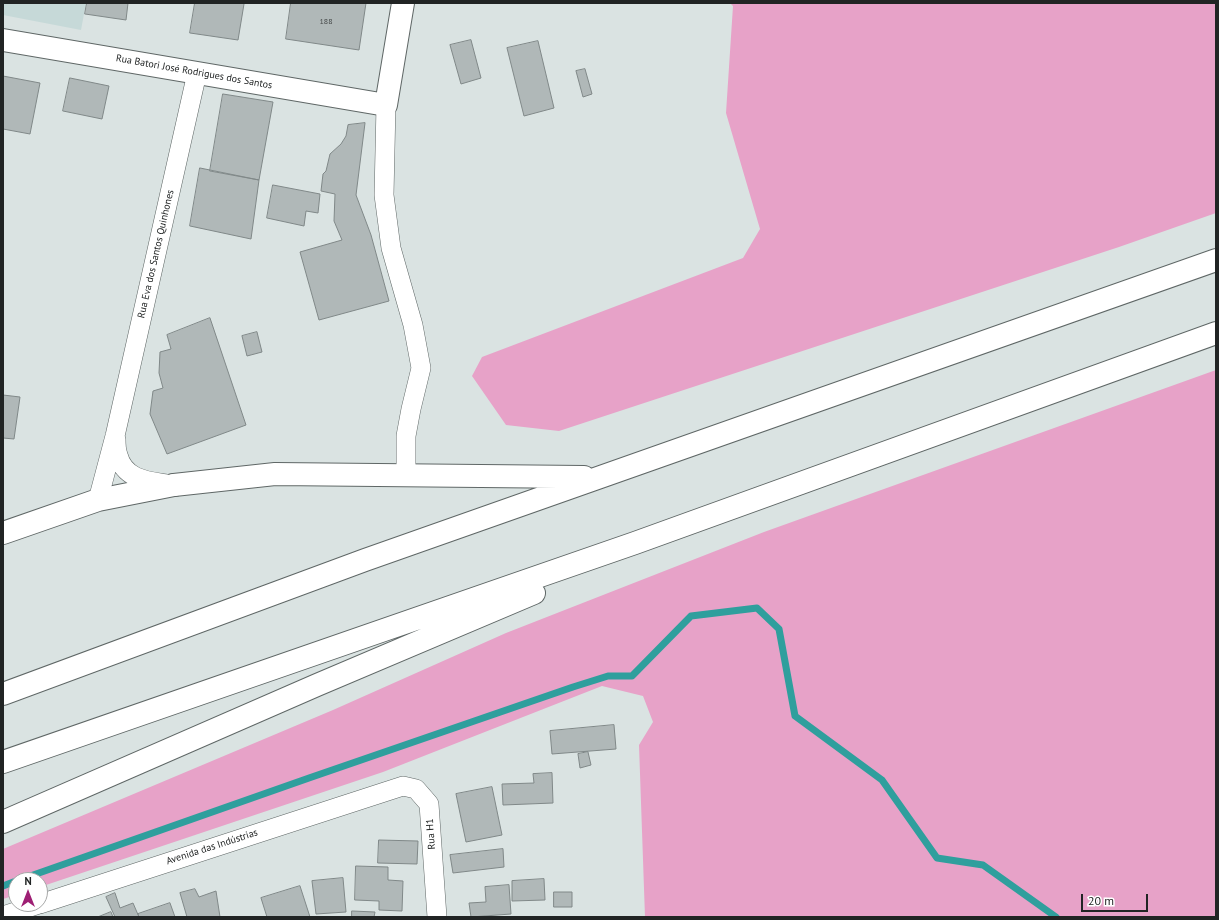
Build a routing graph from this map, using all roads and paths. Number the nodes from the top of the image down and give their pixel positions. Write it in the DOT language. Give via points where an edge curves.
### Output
graph roads {
  1 [pos="403,3"];
  2 [pos="3,40"];
  3 [pos="197,73"];
  4 [pos="386,105"];
  5 [pos="1216,260"];
  6 [pos="1216,333"];
  7 [pos="115,436"];
  8 [pos="406,474"];
  9 [pos="599,477"];
  10 [pos="174,485"];
  11 [pos="98,500"];
  12 [pos="3,533"];
  13 [pos="635,543"];
  14 [pos="3,694"];
  15 [pos="3,762"];
  16 [pos="383,791"];
  17 [pos="3,822"];
  18 [pos="48,901"];
  19 [pos="15,912"];
  20 [pos="3,916"];
  21 [pos="437,917"];
  1 -- 4 [label="main road"];
  2 -- 3 [label="main road, Rua Batori José Rodrigues dos Santos"];
  3 -- 4 [label="main road, Rua Batori José Rodrigues dos Santos"];
  3 -- 7 [label="street, Rua Eva dos Santos Quinhones"];
  4 -- 8 [label="street" via="384,195 391,248 413,325 421,368 406,436"];
  5 -- 9 [label="main road"];
  6 -- 13 [label="main road"];
  7 -- 10 [label="street, Rua Eva dos Santos Quinhones" via="118,456 126,472 144,481"];
  7 -- 11 [label="street, Rua Eva dos Santos Quinhones"];
  8 -- 9 [label="main road"];
  8 -- 10 [label="main road" via="275,474"];
  9 -- 14 [label="main road" via="365,560"];
  10 -- 11 [label="main road"];
  11 -- 12 [label="main road"];
  13 -- 15 [label="main road"];
  13 -- 17 [label="main road" via="580,574"];
  16 -- 18 [label="street, Avenida das Indústrias"];
  16 -- 21 [label="street, Rua H1" via="403,786 416,789 429,804"];
  19 -- 20 [label="street, Avenida das Indústrias"];
}
